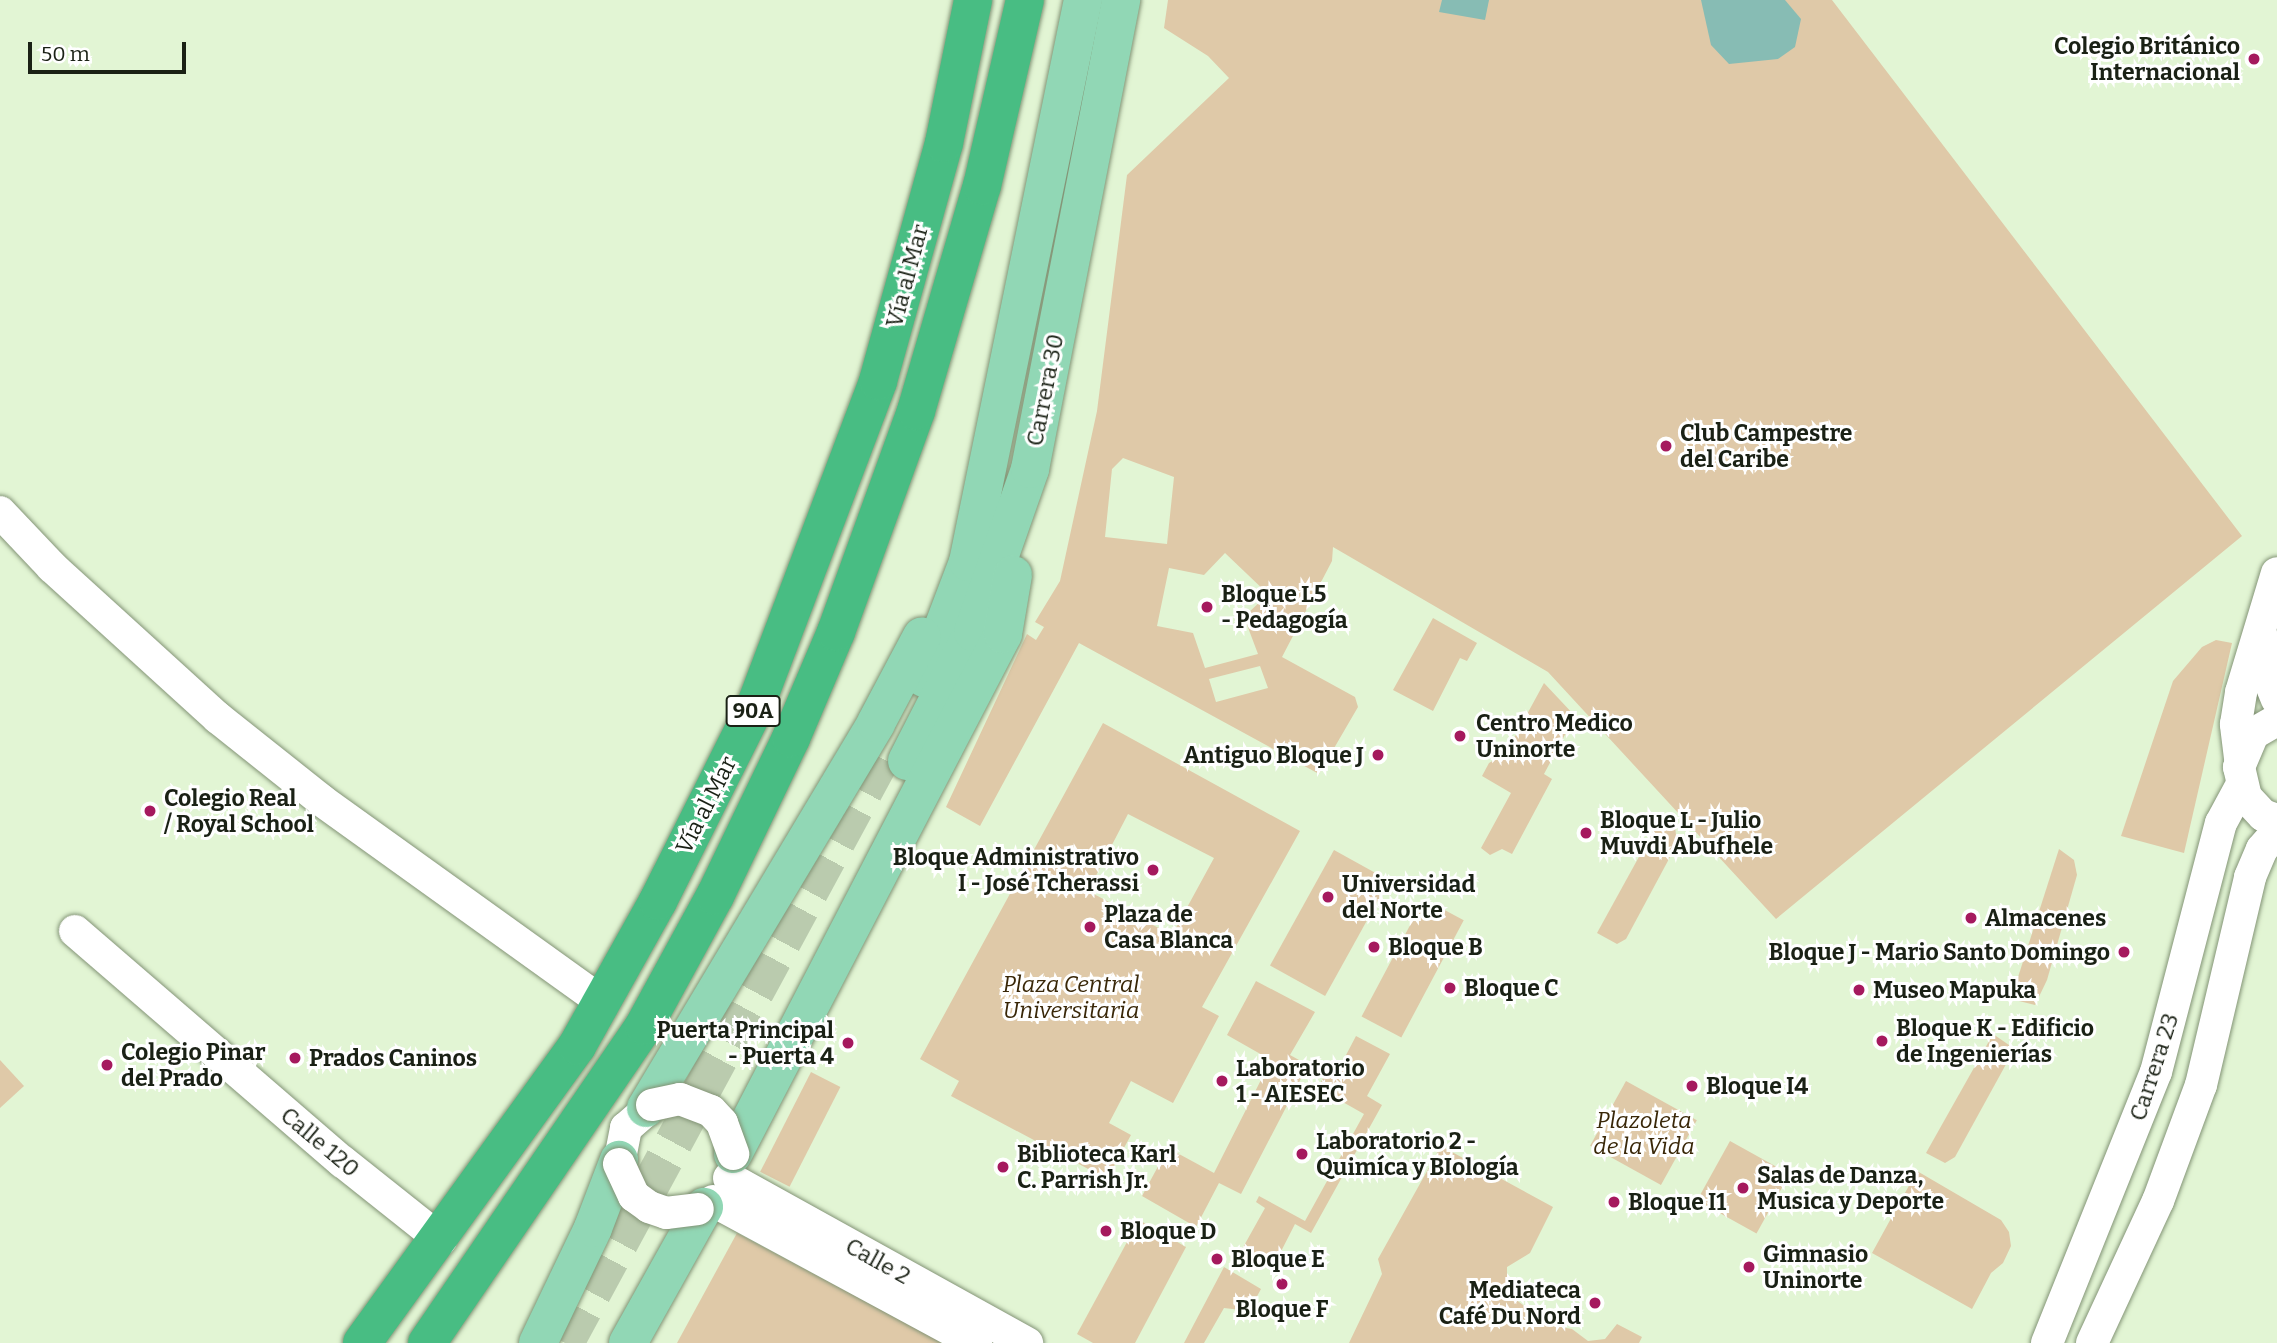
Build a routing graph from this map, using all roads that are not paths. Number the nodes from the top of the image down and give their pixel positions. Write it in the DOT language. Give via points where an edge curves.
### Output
graph roads {
  1 [pos="973,0"];
  2 [pos="1025,0"];
  3 [pos="1083,0"];
  4 [pos="1121,0"];
  5 [pos="989,465"];
  6 [pos="1030,469"];
  7 [pos="0,512"];
  8 [pos="2277,573"];
  9 [pos="2262,621"];
  10 [pos="2277,699"];
  11 [pos="2277,720"];
  12 [pos="2241,772"];
  13 [pos="2277,820"];
  14 [pos="2277,832"];
  15 [pos="75,931"];
  16 [pos="603,1003"];
  17 [pos="649,1107"];
  18 [pos="619,1162"];
  19 [pos="716,1190"];
  20 [pos="441,1240"];
  21 [pos="940,1310"];
  22 [pos="362,1343"];
  23 [pos="427,1343"];
  24 [pos="538,1343"];
  25 [pos="628,1343"];
  26 [pos="976,1343"];
  27 [pos="1027,1343"];
  28 [pos="2047,1343"];
  29 [pos="2092,1343"];
  1 -- 16 [label="highway, Vía al Mar / 90A" via="944,143 878,382 755,707"];
  2 -- 23 [label="highway, Vía al Mar / 90A" via="982,186 916,411 836,632 791,738 715,896 644,1026"];
  3 -- 5 [label="main road, Carrera 30"];
  4 -- 6 [label="main road, Carrera 30"];
  5 -- 6 [label="main road, Carrera 30" via="968,562 896,755 974,632"];
  5 -- 17 [label="main road" via="950,577 914,652"];
  6 -- 19 [label="main road" via="1003,634"];
  7 -- 16 [label="street" via="52,567 218,718 321,800"];
  8 -- 9 [label="street"];
  9 -- 10 [label="street" via="2263,655"];
  9 -- 12 [label="street" via="2236,724"];
  11 -- 12 [label="street, Carrera 23" via="2253,734"];
  12 -- 13 [label="street" via="2254,807"];
  12 -- 28 [label="street, Carrera 23" via="2221,823 2156,1072"];
  14 -- 29 [label="street, Carrera 23" via="2262,849 2250,877 2201,1085 2158,1201"];
  15 -- 20 [label="street, Calle 120" via="343,1163"];
  16 -- 20 [label="highway, Vía al Mar / 90A"];
  17 -- 18 [label="street" via="626,1128"];
  17 -- 19 [label="street, bridge" via="680,1099 711,1111 722,1123"];
  18 -- 19 [label="street, bridge" via="634,1196 666,1213"];
  18 -- 24 [label="main road"];
  19 -- 21 [label="street, Calle 2"];
  19 -- 25 [label="main road"];
  20 -- 22 [label="highway, Vía al Mar / 90A"];
  21 -- 26 [label="street, Calle 2"];
  21 -- 27 [label="street, Calle 2"];
}
